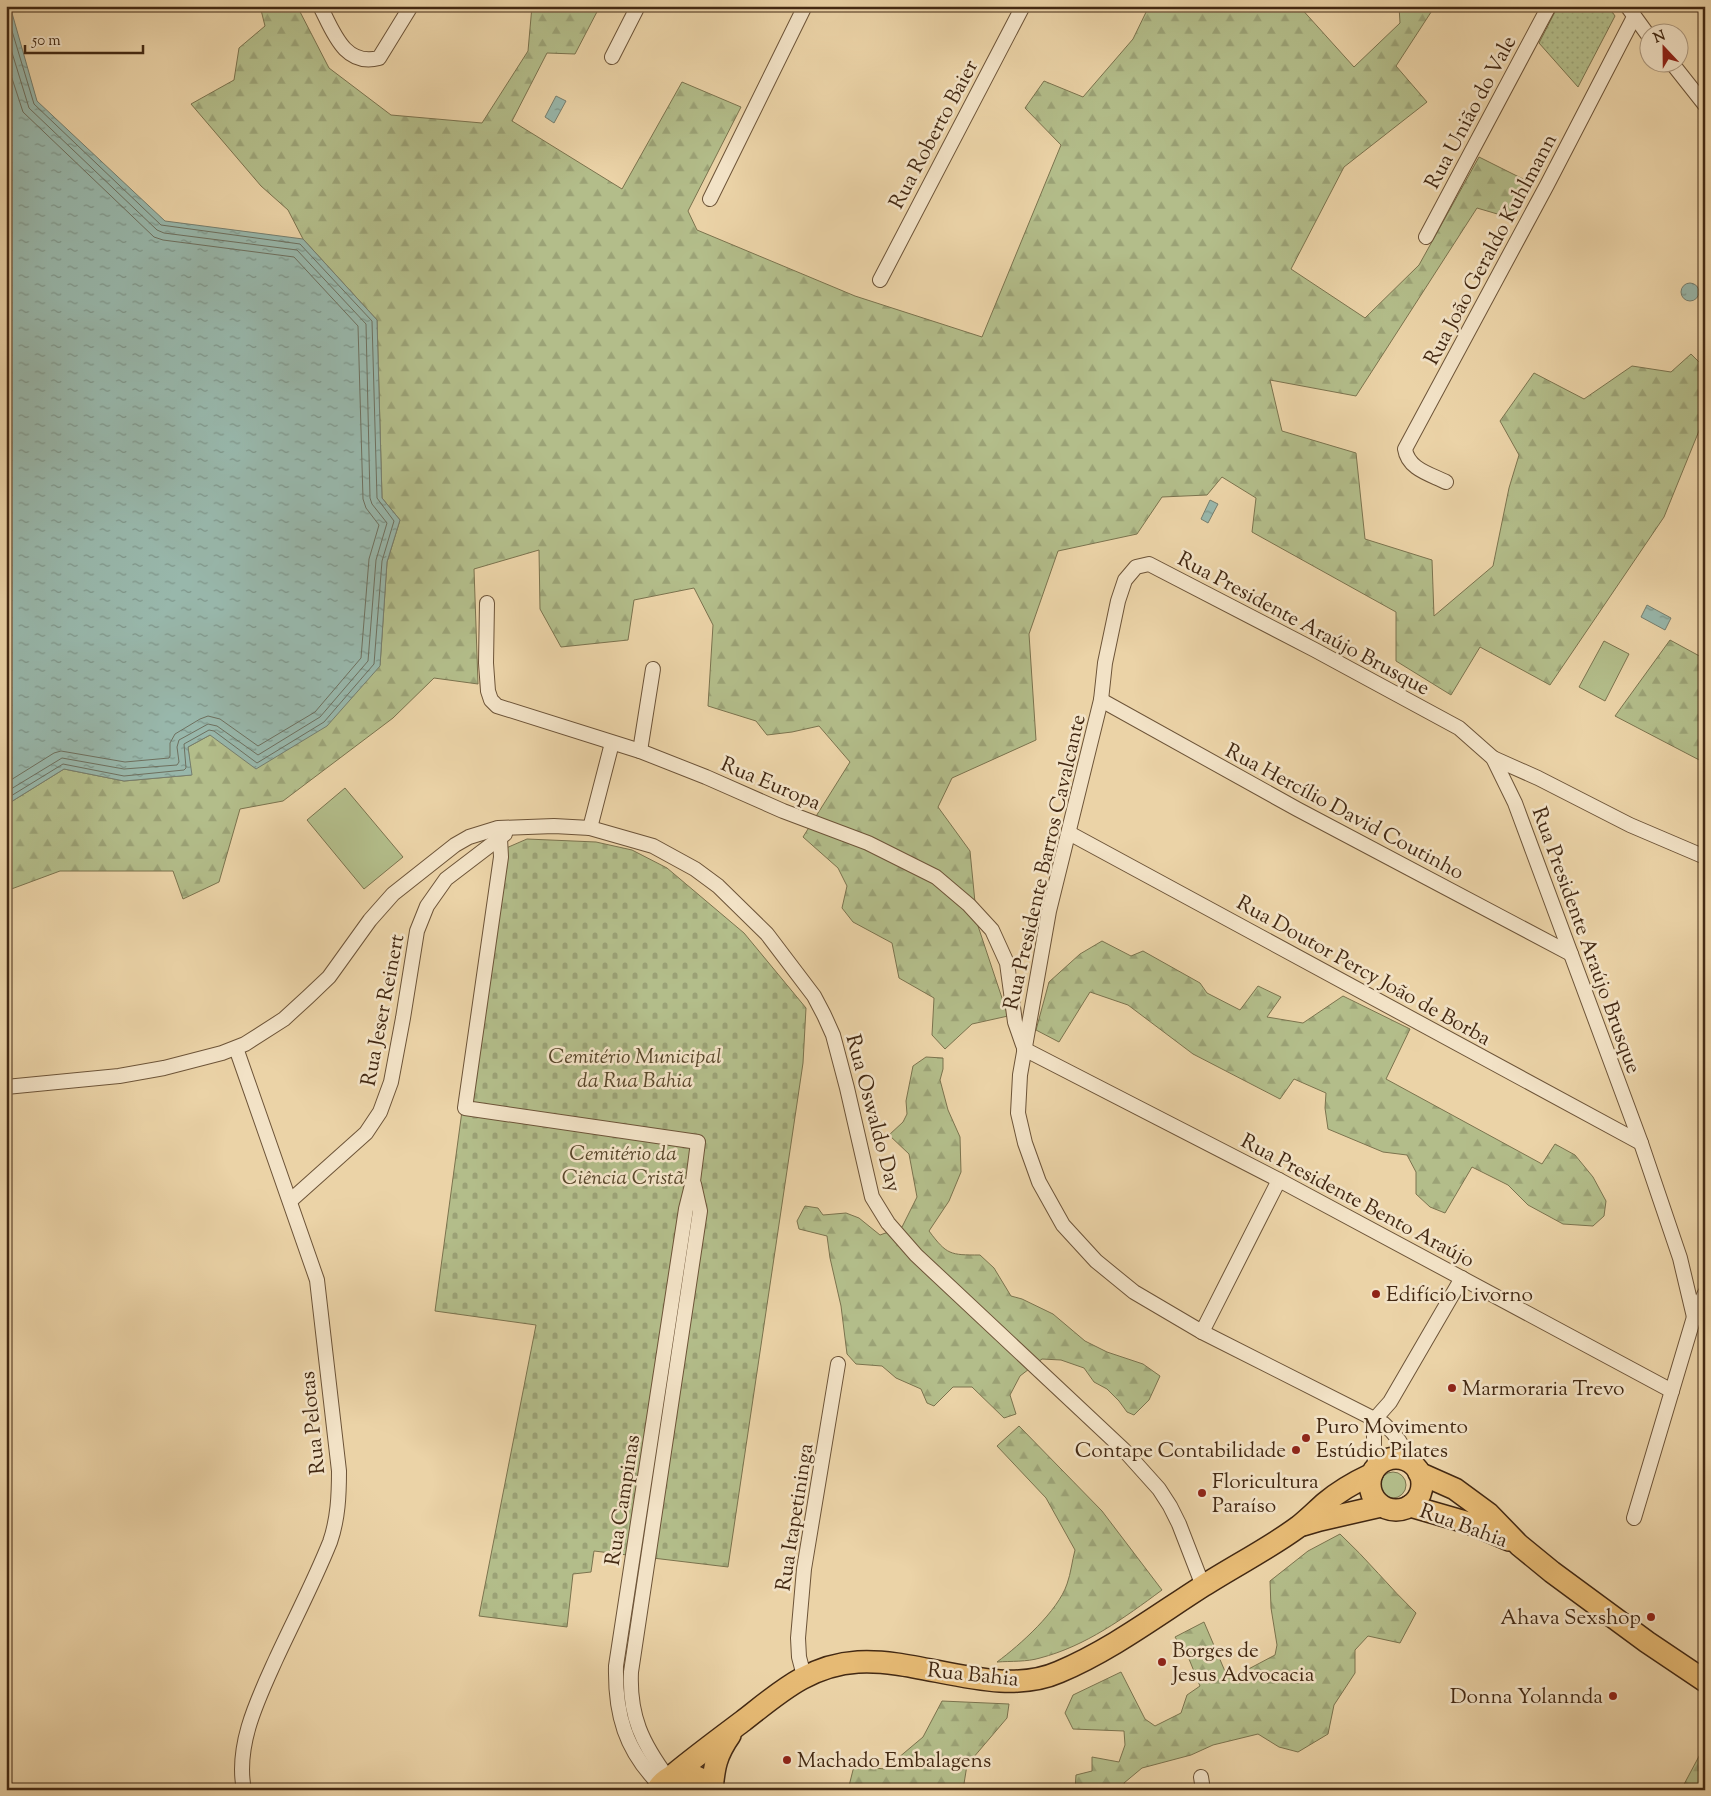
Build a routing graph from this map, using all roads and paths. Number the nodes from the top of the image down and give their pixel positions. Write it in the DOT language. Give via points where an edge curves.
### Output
graph roads {
  1 [pos="320,6"];
  2 [pos="410,6"];
  3 [pos="638,6"];
  4 [pos="805,6"];
  5 [pos="1023,6"];
  6 [pos="1549,6"];
  7 [pos="1631,12"];
  8 [pos="612,57"];
  9 [pos="1679,72"];
  10 [pos="1705,105"];
  11 [pos="710,199"];
  12 [pos="1426,237"];
  13 [pos="880,280"];
  14 [pos="1446,482"];
  15 [pos="1149,564"];
  16 [pos="487,603"];
  17 [pos="653,669"];
  18 [pos="1101,700"];
  19 [pos="612,743"];
  20 [pos="640,751"];
  21 [pos="1493,758"];
  22 [pos="512,827"];
  23 [pos="590,828"];
  24 [pos="1069,832"];
  25 [pos="500,839"];
  26 [pos="1705,857"];
  27 [pos="1571,954"];
  28 [pos="236,1048"];
  29 [pos="1024,1049"];
  30 [pos="6,1087"];
  31 [pos="1641,1143"];
  32 [pos="1280,1180"];
  33 [pos="693,1181"];
  34 [pos="290,1201"];
  35 [pos="1462,1278"];
  36 [pos="1705,1293"];
  37 [pos="1694,1317"];
  38 [pos="1202,1332"];
  39 [pos="838,1364"];
  40 [pos="1672,1391"];
  41 [pos="1374,1420"];
  42 [pos="1415,1468"];
  43 [pos="1374,1471"];
  44 [pos="1381,1506"];
  45 [pos="1410,1506"];
  46 [pos="1634,1518"];
  47 [pos="1298,1527"];
  48 [pos="1519,1545"];
  49 [pos="1203,1586"];
  50 [pos="804,1676"];
  51 [pos="1705,1681"];
  52 [pos="744,1720"];
  53 [pos="662,1784"];
  54 [pos="244,1790"];
  55 [pos="711,1790"];
  1 -- 2 [label="street" via="342,47 355,58 368,61 379,58"];
  3 -- 8 [label="street"];
  4 -- 11 [label="street"];
  5 -- 13 [label="street, Rua Roberto Baier"];
  6 -- 12 [label="street, Rua União do Vale"];
  7 -- 14 [label="street, Rua João Geraldo Kuhlmann" via="1547,186 1405,450 1414,467"];
  9 -- 10 [label="street"];
  15 -- 18 [label="street, Rua Presidente Barros Cavalcante" via="1136,567 1125,580 1104,662"];
  15 -- 21 [label="street, Rua Presidente Araújo Brusque" via="1459,728"];
  16 -- 19 [label="street, Rua Europa" via="486,663 491,700 497,706"];
  17 -- 20 [label="street"];
  18 -- 24 [label="street, Rua Presidente Barros Cavalcante"];
  18 -- 27 [label="street, Rua Hercílio David Coutinho" via="1297,809"];
  19 -- 20 [label="street, Rua Europa"];
  19 -- 23 [label="street"];
  20 -- 29 [label="street, Rua Europa" via="868,843 936,877 992,930 1007,963 1015,1022"];
  21 -- 26 [label="street" via="1630,825"];
  21 -- 27 [label="street, Rua Presidente Araújo Brusque" via="1515,804"];
  22 -- 23 [label="street, Rua Oswaldo Day"];
  22 -- 25 [label="street, Rua Jeser Reinert"];
  22 -- 28 [label="street, Rua Oswaldo Day" via="469,837 393,894 328,977 284,1019"];
  23 -- 49 [label="street, Rua Oswaldo Day" via="653,846 695,869 718,886 767,934 814,996 833,1035 872,1198 888,1222 916,1255 1124,1450 1159,1489 1179,1524"];
  24 -- 29 [label="street, Rua Presidente Barros Cavalcante" via="1049,911"];
  24 -- 31 [label="street, Rua Doutor Percy João de Borba"];
  25 -- 33 [label="street" via="501,857 466,1108 698,1142"];
  25 -- 34 [label="street, Rua Jeser Reinert" via="446,879 427,906 417,931 391,1082 380,1112 366,1133"];
  27 -- 31 [label="street, Rua Presidente Araújo Brusque"];
  28 -- 30 [label="street, Rua Oswaldo Day" via="164,1068 119,1076"];
  28 -- 34 [label="street, Rua Pelotas"];
  29 -- 32 [label="street, Rua Presidente Bento Araújo"];
  29 -- 38 [label="street, Rua Presidente Barros Cavalcante" via="1018,1113 1038,1182 1063,1225 1096,1261 1134,1292"];
  31 -- 37 [label="street, Rua Presidente Araújo Brusque" via="1680,1258"];
  32 -- 35 [label="street, Rua Presidente Bento Araújo"];
  32 -- 38 [label="street"];
  33 -- 53 [label="street, Rua Campinas" via="700,1211 630,1690 638,1726"];
  33 -- 53 [label="street, Rua Campinas" via="686,1209 616,1666 618,1707 626,1738 638,1760"];
  34 -- 54 [label="street, Rua Pelotas" via="317,1280 338,1470 338,1501 330,1540 255,1705 244,1748"];
  35 -- 40 [label="street, Rua Presidente Bento Araújo"];
  35 -- 41 [label="street" via="1390,1402"];
  36 -- 37 [label="street"];
  37 -- 40 [label="street, Rua Presidente Araújo Brusque"];
  38 -- 41 [label="street, Rua Presidente Barros Cavalcante"];
  39 -- 50 [label="street, Rua Itapetininga" via="804,1569 798,1658"];
  40 -- 46 [label="street, Rua Presidente Araújo Brusque"];
  41 -- 42 [label="street, Rua Presidente Barros Cavalcante" via="1392,1432"];
  41 -- 43 [label="street"];
  42 -- 43 [label="main road" via="1405,1460 1392,1459"];
  42 -- 45 [label="main road" via="1421,1479 1421,1491"];
  42 -- 48 [label="main road, Rua Bahia" via="1490,1514"];
  43 -- 44 [label="main road" via="1370,1481 1372,1495"];
  43 -- 47 [label="main road, Rua Bahia" via="1349,1485"];
  44 -- 45 [label="main road" via="1395,1510"];
  44 -- 47 [label="main road, Rua Bahia"];
  45 -- 48 [label="main road, Rua Bahia" via="1469,1523"];
  47 -- 49 [label="main road, Rua Bahia"];
  48 -- 51 [label="main road, Rua Bahia" via="1610,1615"];
  49 -- 50 [label="main road, Rua Bahia" via="1100,1652 1042,1678 994,1680 883,1662 834,1666"];
  50 -- 52 [label="main road, Rua Bahia"];
  52 -- 53 [label="main road, Rua Bahia"];
  52 -- 55 [label="main road, Rua Bahia" via="717,1755"];
  53 -- 55 [label="main road" via="682,1773 700,1778"];
}
